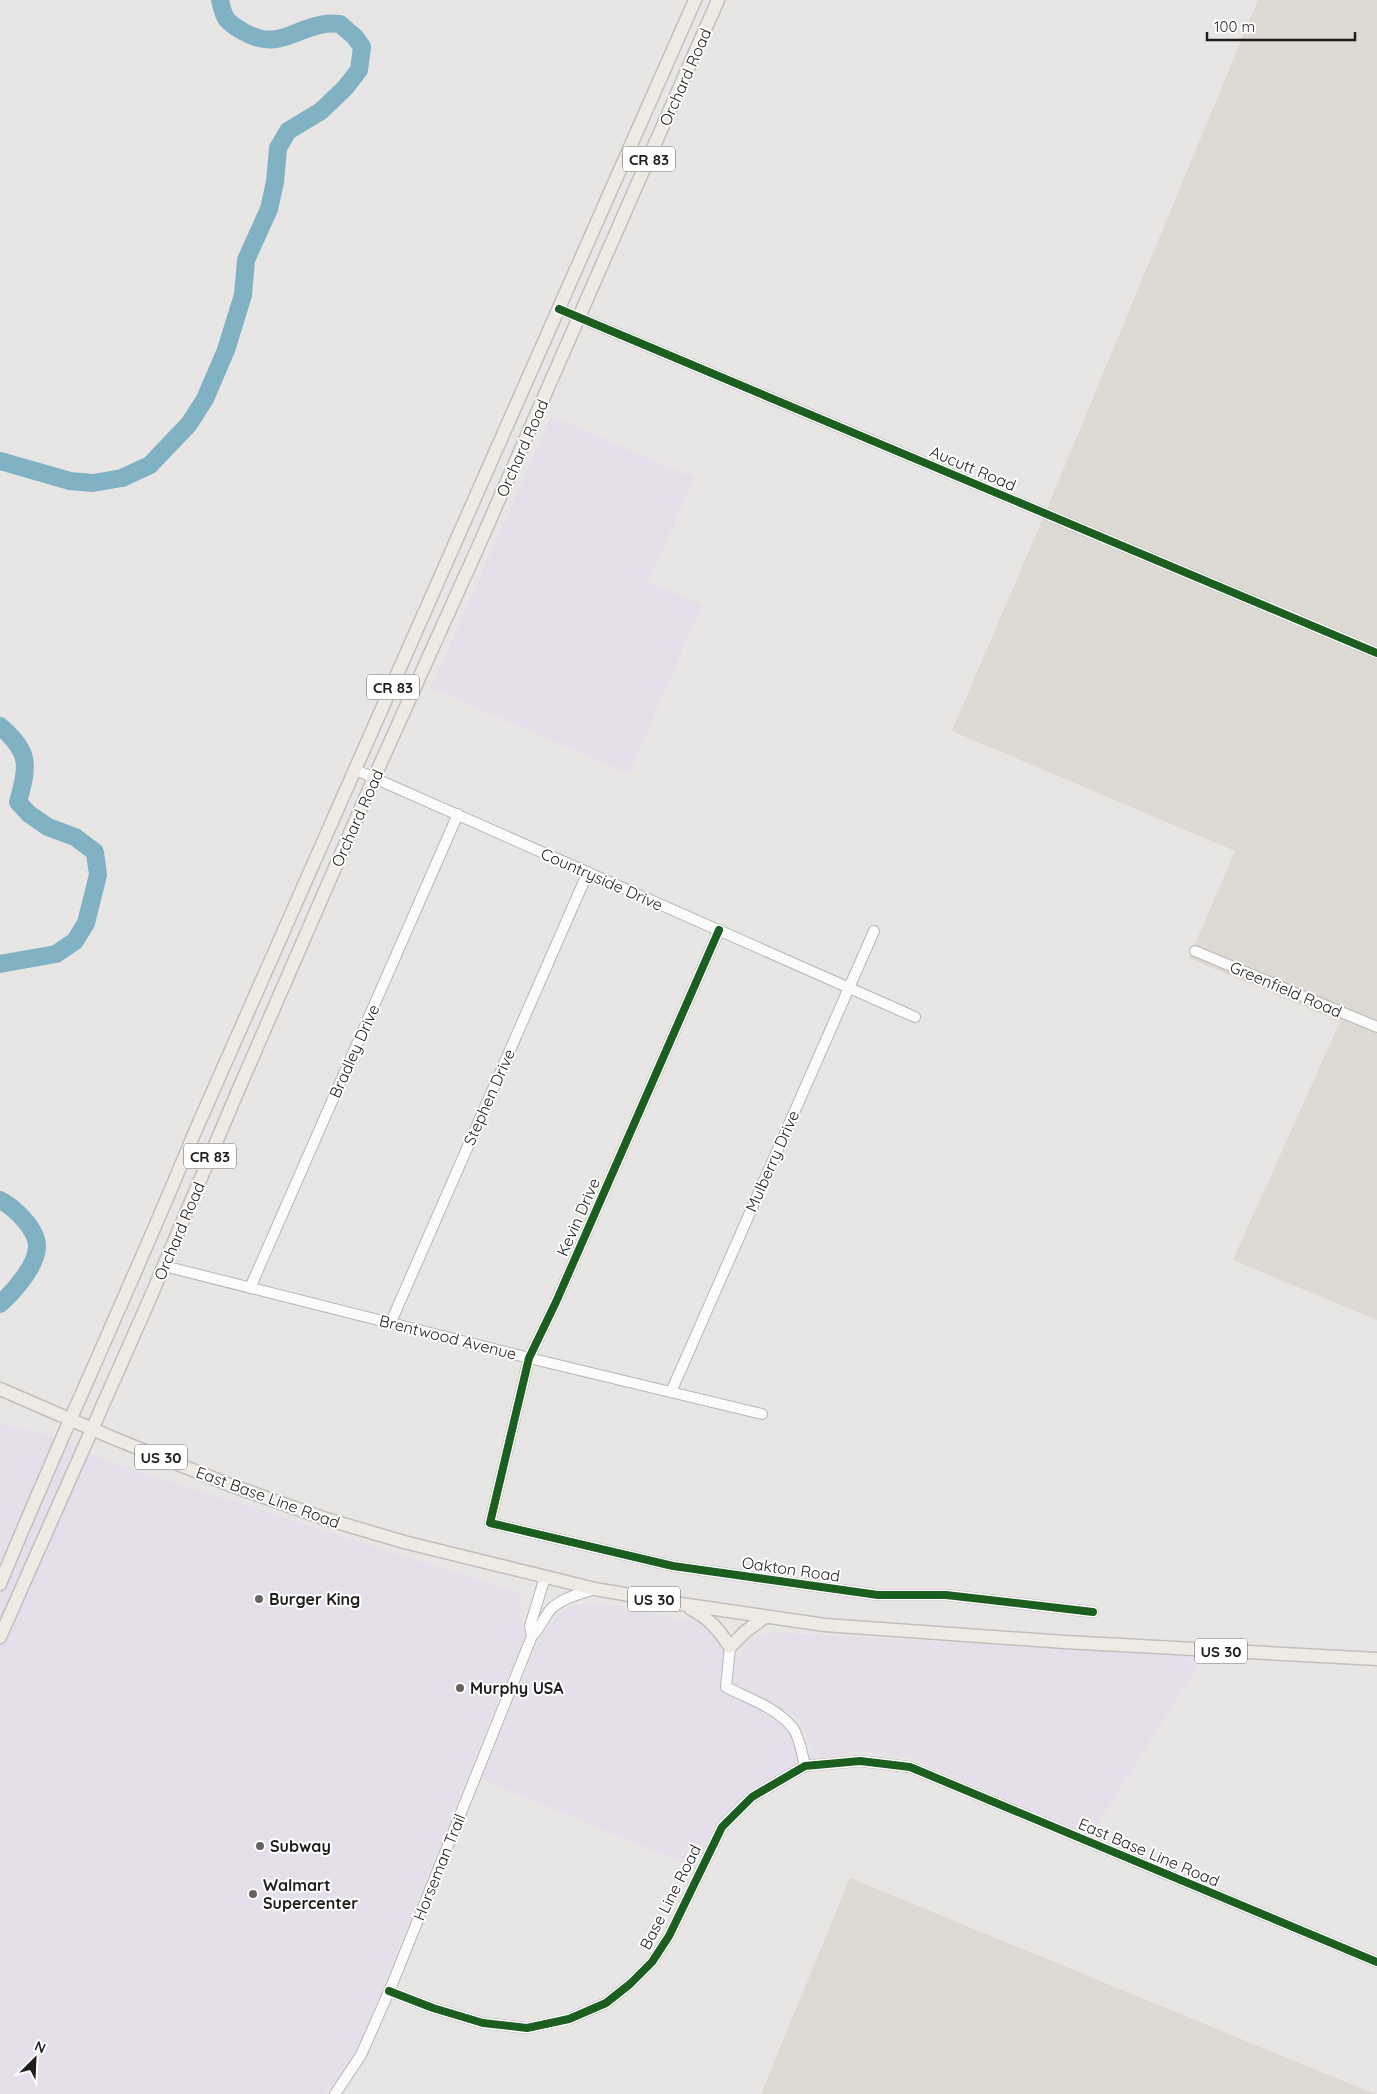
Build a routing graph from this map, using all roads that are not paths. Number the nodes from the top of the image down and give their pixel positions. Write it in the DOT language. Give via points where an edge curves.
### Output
graph roads {
  1 [pos="695,0"];
  2 [pos="718,0"];
  3 [pos="559,309"];
  4 [pos="580,317"];
  5 [pos="1377,653"];
  6 [pos="356,770"];
  7 [pos="374,778"];
  8 [pos="458,814"];
  9 [pos="588,872"];
  10 [pos="719,930"];
  11 [pos="874,930"];
  12 [pos="1195,951"];
  13 [pos="848,988"];
  14 [pos="915,1017"];
  15 [pos="1377,1026"];
  16 [pos="164,1266"];
  17 [pos="250,1288"];
  18 [pos="391,1322"];
  19 [pos="529,1358"];
  20 [pos="0,1390"];
  21 [pos="671,1392"];
  22 [pos="762,1414"];
  23 [pos="70,1420"];
  24 [pos="92,1429"];
  25 [pos="490,1523"];
  26 [pos="545,1577"];
  27 [pos="0,1584"];
  28 [pos="595,1589"];
  29 [pos="682,1604"];
  30 [pos="1093,1612"];
  31 [pos="765,1617"];
  32 [pos="532,1636"];
  33 [pos="0,1637"];
  34 [pos="730,1647"];
  35 [pos="1377,1660"];
  36 [pos="804,1766"];
  37 [pos="910,1767"];
  38 [pos="1377,1962"];
  39 [pos="390,1991"];
  40 [pos="336,2094"];
  1 -- 3 [label="main road, Orchard Road / CR 83"];
  2 -- 4 [label="main road, Orchard Road / CR 83"];
  3 -- 4 [label="street, Aucutt Road"];
  3 -- 6 [label="main road, Orchard Road / CR 83"];
  4 -- 5 [label="street, Aucutt Road"];
  4 -- 7 [label="main road, Orchard Road / CR 83"];
  6 -- 7 [label="street, Countryside Drive"];
  6 -- 23 [label="main road, Orchard Road / CR 83"];
  7 -- 8 [label="street, Countryside Drive"];
  7 -- 16 [label="main road, Orchard Road / CR 83"];
  8 -- 9 [label="street, Countryside Drive"];
  8 -- 17 [label="street, Bradley Drive"];
  9 -- 10 [label="street, Countryside Drive"];
  9 -- 18 [label="street, Stephen Drive"];
  10 -- 13 [label="street, Countryside Drive"];
  10 -- 19 [label="street, Kevin Drive"];
  11 -- 13 [label="street, Mulberry Drive"];
  12 -- 15 [label="street, Greenfield Road"];
  13 -- 14 [label="street, Countryside Drive"];
  13 -- 21 [label="street, Mulberry Drive"];
  16 -- 17 [label="street, Brentwood Avenue"];
  16 -- 24 [label="main road, Orchard Road / CR 83"];
  17 -- 18 [label="street, Brentwood Avenue"];
  18 -- 19 [label="street, Brentwood Avenue"];
  19 -- 21 [label="street, Brentwood Avenue"];
  19 -- 25 [label="street, Kevin Drive"];
  20 -- 23 [label="main road, East Base Line Road / US 30"];
  21 -- 22 [label="street, Brentwood Avenue"];
  23 -- 24 [label="main road, East Base Line Road / US 30"];
  23 -- 27 [label="main road, Orchard Road"];
  24 -- 26 [label="main road, East Base Line Road / US 30" via="230,1485 326,1519"];
  24 -- 33 [label="main road, Orchard Road"];
  25 -- 30 [label="street, Oakton Road" via="673,1566 878,1595 946,1595"];
  26 -- 28 [label="main road, US 30"];
  26 -- 32 [label="street, Horseman Trail" via="530,1626"];
  28 -- 29 [label="main road, US 30"];
  28 -- 32 [label="street, Horseman Trail" via="559,1603"];
  29 -- 31 [label="main road, US 30"];
  29 -- 34 [label="main road" via="705,1616"];
  31 -- 34 [label="main road"];
  31 -- 35 [label="main road, US 30" via="898,1632"];
  32 -- 39 [label="street, Horseman Trail"];
  34 -- 36 [label="street" via="726,1687 766,1706 794,1729"];
  36 -- 37 [label="street, Base Line Road" via="860,1761"];
  36 -- 39 [label="street, Base Line Road" via="752,1797 722,1827 652,1962 606,2003 569,2019 527,2028 483,2023"];
  37 -- 38 [label="street, East Base Line Road"];
  39 -- 40 [label="street, Horseman Trail" via="361,2055"];
}
